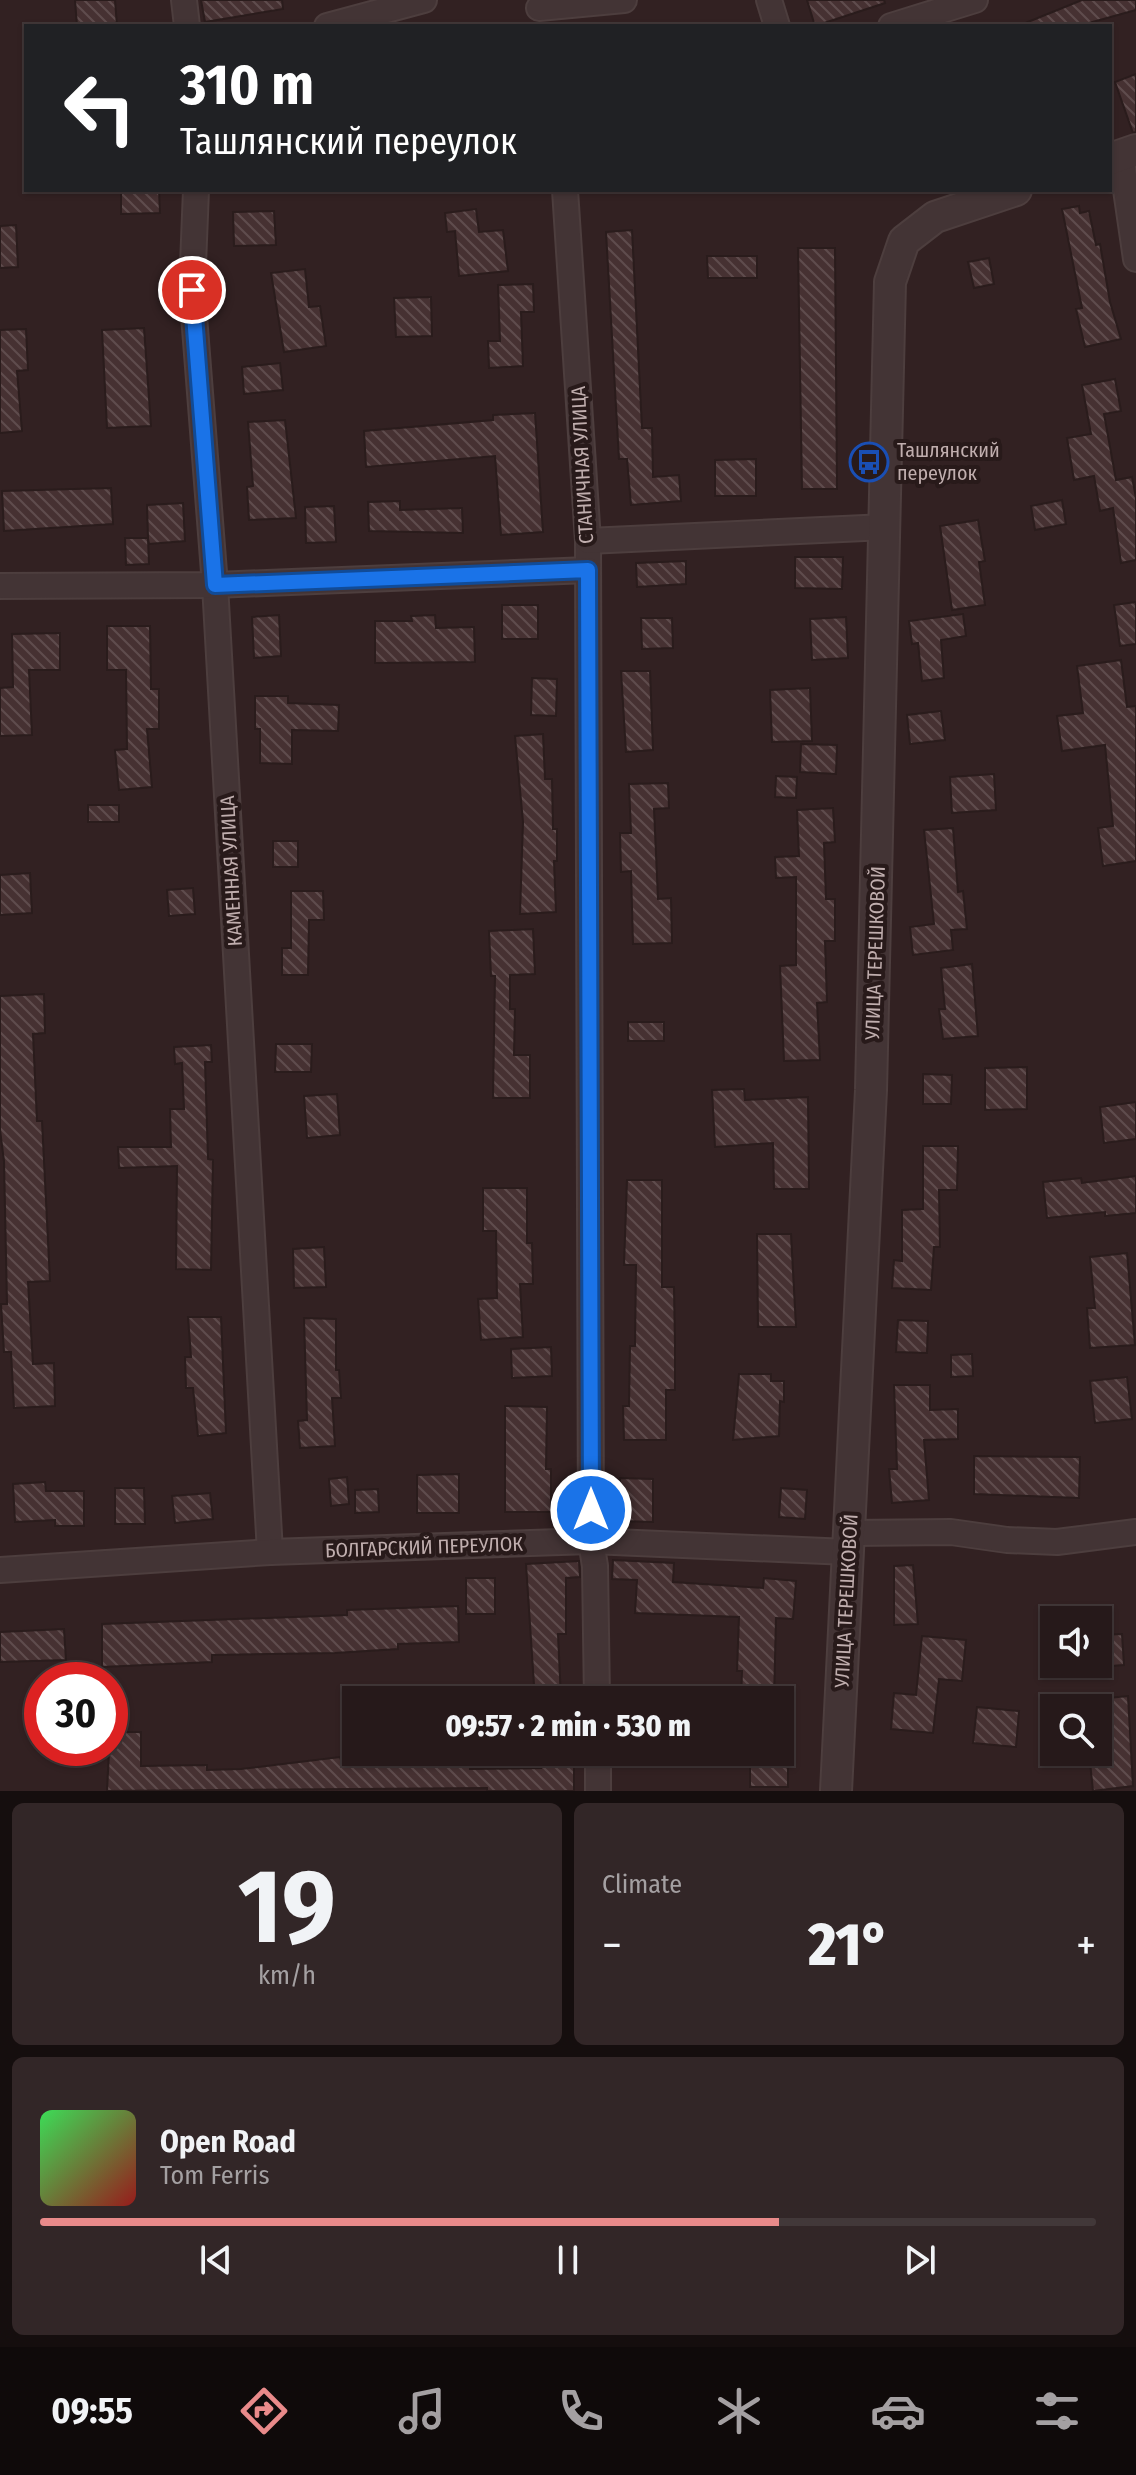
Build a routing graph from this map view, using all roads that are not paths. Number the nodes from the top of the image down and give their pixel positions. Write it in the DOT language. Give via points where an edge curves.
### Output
graph roads {
  1 [pos="184,0"];
  2 [pos="424,0"];
  3 [pos="624,0"];
  4 [pos="769,0"];
  5 [pos="975,0"];
  6 [pos="540,11"];
  7 [pos="187,24"];
  8 [pos="334,24"];
  9 [pos="776,24"];
  10 [pos="897,24"];
  11 [pos="1122,155"];
  12 [pos="196,192"];
  13 [pos="565,192"];
  14 [pos="1010,192"];
  15 [pos="1136,259"];
  16 [pos="886,527"];
  17 [pos="588,541"];
  18 [pos="588,570"];
  19 [pos="215,585"];
  20 [pos="0,586"];
  21 [pos="1136,1532"];
  22 [pos="591,1541"];
  23 [pos="849,1543"];
  24 [pos="270,1552"];
  25 [pos="0,1570"];
  26 [pos="597,1686"];
  27 [pos="598,1766"];
  28 [pos="598,1791"];
  29 [pos="836,1791"];
  1 -- 7 [label="street"];
  2 -- 8 [label="street"];
  3 -- 6 [label="street"];
  4 -- 9 [label="street"];
  5 -- 10 [label="street"];
  11 -- 15 [label="street"];
  12 -- 19 [label="street, КАМЕННАЯ УЛИЦА" via="192,290"];
  13 -- 17 [label="street, СТАНИЧНАЯ УЛИЦА"];
  14 -- 16 [label="street, УЛИЦА ТЕРЕШКОВОЙ" via="935,217 904,241 890,282"];
  16 -- 17 [label="street"];
  16 -- 23 [label="street, УЛИЦА ТЕРЕШКОВОЙ" via="871,1090"];
  17 -- 18 [label="street, СТАНИЧНАЯ УЛИЦА"];
  18 -- 19 [label="street"];
  18 -- 22 [label="street, СТАНИЧНАЯ УЛИЦА"];
  19 -- 20 [label="street"];
  19 -- 24 [label="street, КАМЕННАЯ УЛИЦА"];
  21 -- 23 [label="street, БОЛГАРСКИЙ ПЕРЕУЛОК" via="1057,1542 951,1532"];
  22 -- 23 [label="street, БОЛГАРСКИЙ ПЕРЕУЛОК"];
  22 -- 24 [label="street, БОЛГАРСКИЙ ПЕРЕУЛОК"];
  22 -- 26 [label="street, СТАНИЧНАЯ УЛИЦА"];
  23 -- 29 [label="street, УЛИЦА ТЕРЕШКОВОЙ"];
  24 -- 25 [label="street, БОЛГАРСКИЙ ПЕРЕУЛОК"];
  27 -- 28 [label="street"];
}
